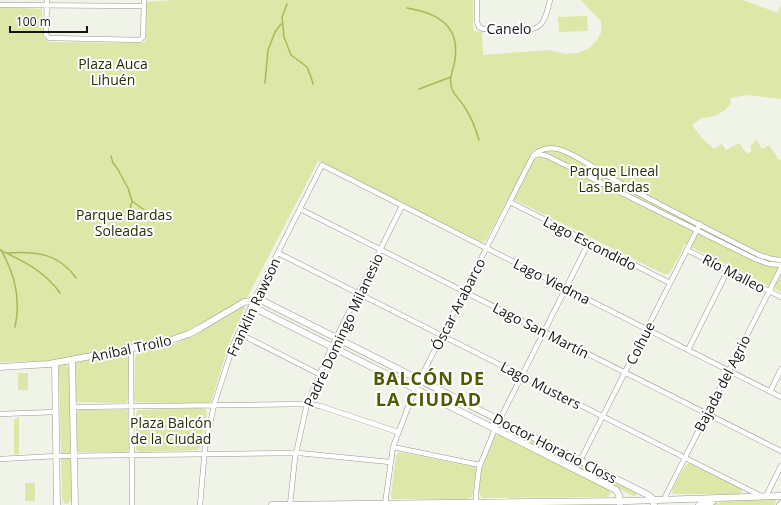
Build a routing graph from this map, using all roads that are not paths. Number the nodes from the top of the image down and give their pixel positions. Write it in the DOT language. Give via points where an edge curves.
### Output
graph roads {
  1 [pos="144,0"];
  2 [pos="477,0"];
  3 [pos="550,0"];
  4 [pos="46,3"];
  5 [pos="0,5"];
  6 [pos="144,6"];
  7 [pos="533,156"];
  8 [pos="322,165"];
  9 [pos="510,202"];
  10 [pos="402,206"];
  11 [pos="300,209"];
  12 [pos="700,224"];
  13 [pos="697,230"];
  14 [pos="589,242"];
  15 [pos="486,248"];
  16 [pos="380,249"];
  17 [pos="687,250"];
  18 [pos="278,253"];
  19 [pos="781,260"];
  20 [pos="781,266"];
  21 [pos="728,270"];
  22 [pos="670,283"];
  23 [pos="566,289"];
  24 [pos="769,291"];
  25 [pos="464,292"];
  26 [pos="358,294"];
  27 [pos="781,297"];
  28 [pos="253,302"];
  29 [pos="647,330"];
  30 [pos="544,332"];
  31 [pos="238,333"];
  32 [pos="442,336"];
  33 [pos="336,338"];
  34 [pos="332,346"];
  35 [pos="131,348"];
  36 [pos="688,350"];
  37 [pos="72,360"];
  38 [pos="55,363"];
  39 [pos="0,367"];
  40 [pos="781,369"];
  41 [pos="729,371"];
  42 [pos="625,373"];
  43 [pos="319,374"];
  44 [pos="522,376"];
  45 [pos="420,380"];
  46 [pos="415,389"];
  47 [pos="770,392"];
  48 [pos="781,397"];
  49 [pos="307,404"];
  50 [pos="214,405"];
  51 [pos="131,406"];
  52 [pos="73,407"];
  53 [pos="56,412"];
  54 [pos="0,414"];
  55 [pos="707,414"];
  56 [pos="603,417"];
  57 [pos="500,420"];
  58 [pos="495,429"];
  59 [pos="398,432"];
  60 [pos="393,447"];
  61 [pos="781,451"];
  62 [pos="296,453"];
  63 [pos="204,454"];
  64 [pos="132,455"];
  65 [pos="57,456"];
  66 [pos="74,456"];
  67 [pos="685,458"];
  68 [pos="0,459"];
  69 [pos="580,461"];
  70 [pos="390,462"];
  71 [pos="480,465"];
  72 [pos="781,466"];
  73 [pos="763,496"];
  74 [pos="781,496"];
  75 [pos="726,497"];
  76 [pos="664,499"];
  77 [pos="654,502"];
  78 [pos="620,503"];
  79 [pos="384,504"];
  80 [pos="476,504"];
  81 [pos="57,505"];
  82 [pos="75,505"];
  83 [pos="132,505"];
  84 [pos="200,505"];
  85 [pos="272,505"];
  86 [pos="290,505"];
  87 [pos="699,505"];
  1 -- 6 [label="street"];
  2 -- 3 [label="street, Canelo" via="479,27 532,29 540,27"];
  4 -- 5 [label="street"];
  4 -- 6 [label="street"];
  4 -- 6 [label="street" via="48,37 140,40 143,38"];
  7 -- 9 [label="street, Óscar Arabarco"];
  7 -- 12 [label="street" via="543,148 558,150"];
  7 -- 13 [label="street" via="547,156"];
  8 -- 10 [label="street, Lago Viedma"];
  8 -- 11 [label="street, Franklin Rawson"];
  9 -- 14 [label="street, Lago Escondido"];
  9 -- 15 [label="street, Óscar Arabarco"];
  10 -- 15 [label="street, Lago Viedma"];
  10 -- 16 [label="street, Padre Domingo Milanesio"];
  11 -- 16 [label="street, Lago San Martín"];
  11 -- 18 [label="street, Franklin Rawson"];
  12 -- 13 [label="street, Coíhue"];
  12 -- 19 [label="street" via="759,254"];
  13 -- 17 [label="street, Coíhue"];
  13 -- 20 [label="street" via="755,259"];
  14 -- 22 [label="street, Lago Escondido"];
  14 -- 23 [label="street"];
  15 -- 23 [label="street, Lago Viedma"];
  15 -- 25 [label="street, Óscar Arabarco"];
  16 -- 25 [label="street, Lago San Martín"];
  16 -- 26 [label="street, Padre Domingo Milanesio"];
  17 -- 21 [label="street, Río Malleo"];
  17 -- 22 [label="street, Coíhue"];
  18 -- 26 [label="street, Lago Musters"];
  18 -- 28 [label="street, Franklin Rawson"];
  20 -- 24 [label="street, Bajada del Agrio"];
  21 -- 24 [label="street, Río Malleo"];
  21 -- 36 [label="street"];
  22 -- 29 [label="street, Coíhue"];
  23 -- 29 [label="street, Lago Viedma"];
  23 -- 30 [label="street"];
  24 -- 27 [label="street, Río Malleo"];
  24 -- 41 [label="street, Bajada del Agrio"];
  25 -- 30 [label="street, Lago San Martín"];
  25 -- 32 [label="street, Óscar Arabarco"];
  26 -- 32 [label="street, Lago Musters"];
  26 -- 33 [label="street, Padre Domingo Milanesio"];
  28 -- 31 [label="street, Franklin Rawson"];
  28 -- 33 [label="street, Doctor Horacio Closs" via="263,301"];
  28 -- 34 [label="street, Doctor Horacio Closs" via="259,310"];
  28 -- 35 [label="street, Aníbal Troilo" via="244,302 190,334 165,342"];
  29 -- 36 [label="street, Lago Viedma"];
  29 -- 42 [label="street, Coíhue"];
  30 -- 42 [label="street, Lago San Martín"];
  30 -- 44 [label="street"];
  31 -- 43 [label="street"];
  31 -- 50 [label="street, Franklin Rawson"];
  32 -- 44 [label="street, Lago Musters"];
  32 -- 45 [label="street, Óscar Arabarco"];
  33 -- 34 [label="street, Padre Domingo Milanesio"];
  33 -- 45 [label="street, Doctor Horacio Closs"];
  34 -- 43 [label="street, Padre Domingo Milanesio"];
  34 -- 46 [label="street, Doctor Horacio Closs"];
  35 -- 37 [label="street, Aníbal Troilo"];
  35 -- 51 [label="street"];
  36 -- 41 [label="street, Lago Viedma"];
  37 -- 38 [label="street, Aníbal Troilo"];
  37 -- 52 [label="street"];
  38 -- 39 [label="street, Aníbal Troilo"];
  38 -- 53 [label="street"];
  40 -- 47 [label="street"];
  41 -- 47 [label="street, Lago Viedma"];
  41 -- 55 [label="street, Bajada del Agrio"];
  42 -- 55 [label="street, Lago San Martín"];
  42 -- 56 [label="street, Coíhue"];
  43 -- 49 [label="street, Padre Domingo Milanesio"];
  44 -- 56 [label="street, Lago Musters"];
  44 -- 57 [label="street"];
  45 -- 46 [label="street, Óscar Arabarco"];
  45 -- 57 [label="street, Doctor Horacio Closs"];
  46 -- 58 [label="street, Doctor Horacio Closs"];
  46 -- 59 [label="street, Óscar Arabarco"];
  47 -- 48 [label="street, Lago Viedma"];
  49 -- 50 [label="street"];
  49 -- 59 [label="street"];
  49 -- 62 [label="street, Padre Domingo Milanesio"];
  50 -- 51 [label="street"];
  50 -- 63 [label="street, Franklin Rawson"];
  51 -- 52 [label="street"];
  51 -- 64 [label="street"];
  52 -- 66 [label="street"];
  53 -- 54 [label="street"];
  53 -- 65 [label="street"];
  55 -- 61 [label="street, Lago San Martín"];
  55 -- 67 [label="street, Bajada del Agrio"];
  56 -- 67 [label="street, Lago Musters"];
  56 -- 69 [label="street, Coíhue"];
  57 -- 58 [label="street"];
  57 -- 69 [label="street, Doctor Horacio Closs"];
  58 -- 71 [label="street"];
  58 -- 78 [label="street, Doctor Horacio Closs" via="614,489 618,493"];
  59 -- 60 [label="street, Óscar Arabarco"];
  60 -- 70 [label="street, Óscar Arabarco"];
  60 -- 71 [label="street"];
  62 -- 63 [label="street"];
  62 -- 70 [label="street"];
  62 -- 86 [label="street, Padre Domingo Milanesio"];
  63 -- 64 [label="street"];
  63 -- 84 [label="street, Franklin Rawson"];
  64 -- 66 [label="street"];
  64 -- 83 [label="street"];
  65 -- 66 [label="street"];
  65 -- 68 [label="street"];
  65 -- 81 [label="street"];
  66 -- 82 [label="street"];
  67 -- 73 [label="street, Lago Musters"];
  67 -- 76 [label="street, Bajada del Agrio"];
  69 -- 77 [label="street, Doctor Horacio Closs" via="650,496"];
  70 -- 79 [label="street, Óscar Arabarco"];
  71 -- 80 [label="street"];
  72 -- 73 [label="street"];
  73 -- 74 [label="street"];
  73 -- 75 [label="street"];
  75 -- 76 [label="street"];
  75 -- 87 [label="street"];
  76 -- 77 [label="street"];
  77 -- 78 [label="street"];
  78 -- 80 [label="street"];
  79 -- 80 [label="street"];
  79 -- 86 [label="street"];
  85 -- 86 [label="street"];
}
